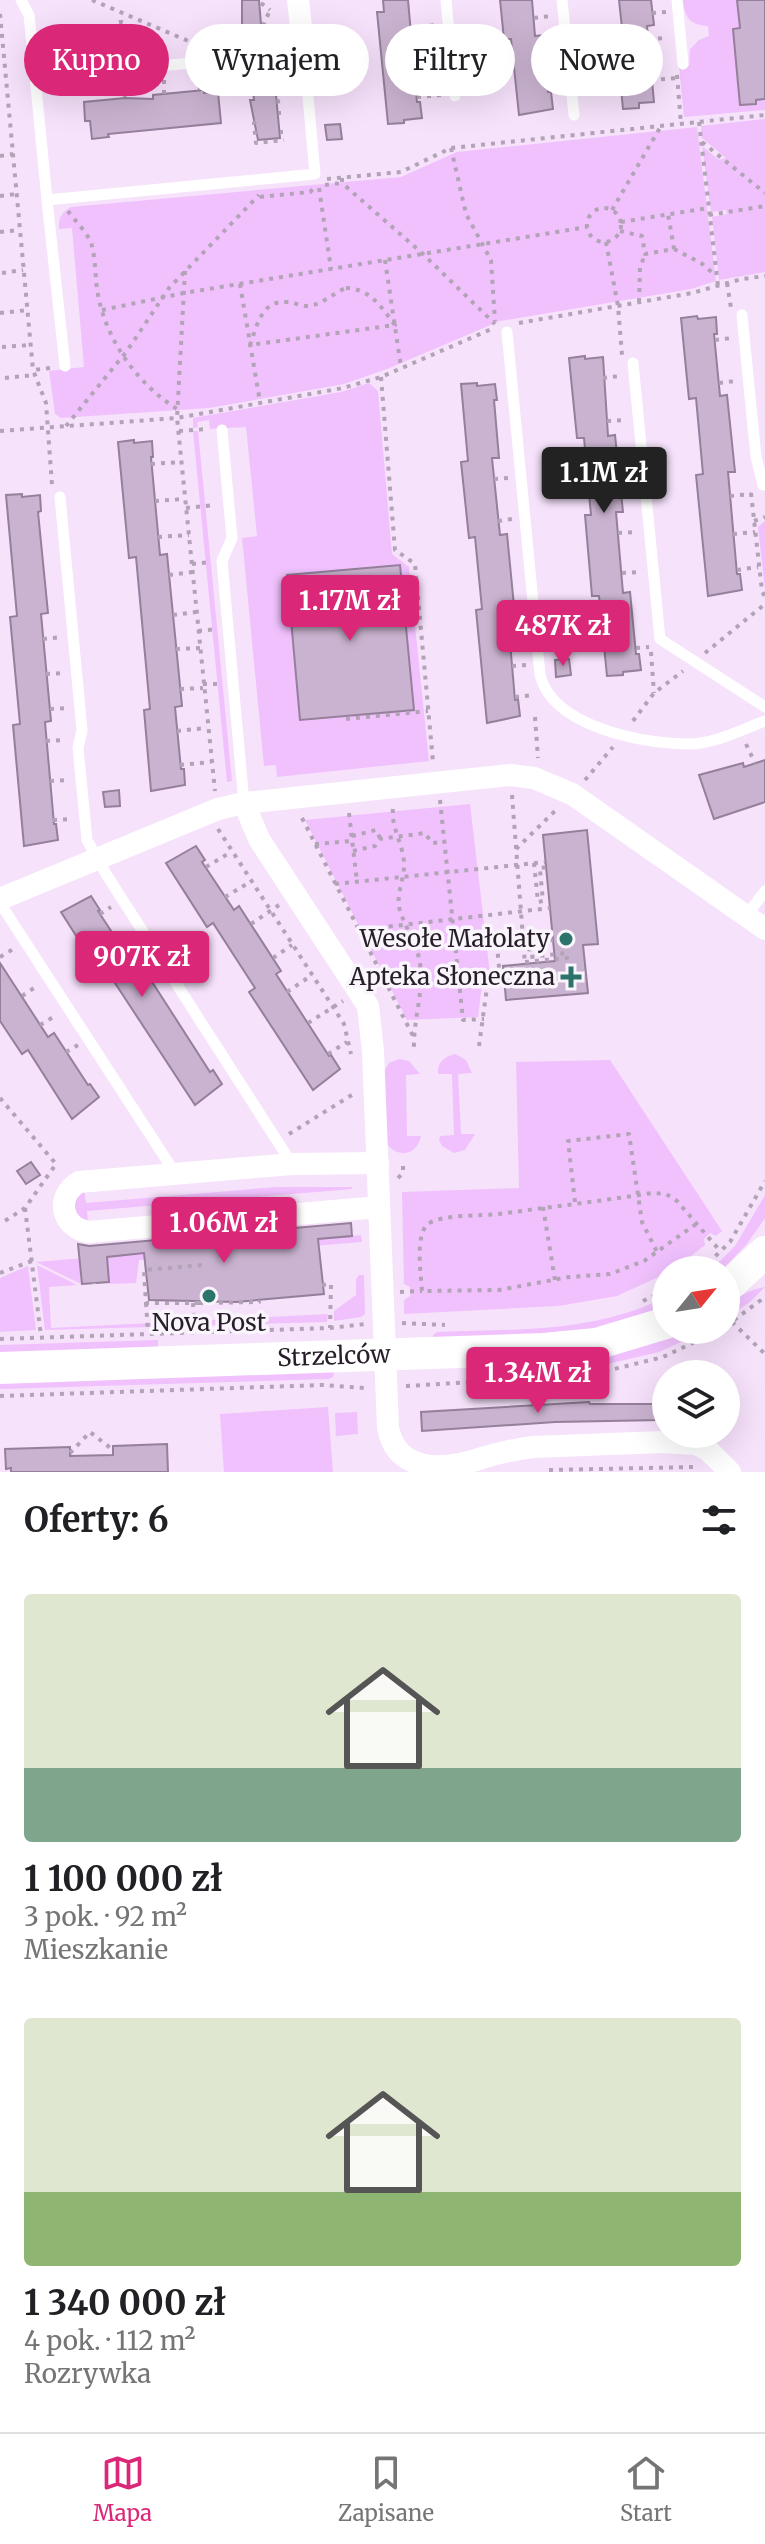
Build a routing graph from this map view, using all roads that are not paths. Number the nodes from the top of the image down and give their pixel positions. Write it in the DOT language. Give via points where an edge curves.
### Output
graph roads {
  1 [pos="21,0"];
  2 [pos="298,0"];
  3 [pos="446,0"];
  4 [pos="562,0"];
  5 [pos="677,0"];
  6 [pos="30,24"];
  7 [pos="301,24"];
  8 [pos="448,24"];
  9 [pos="683,64"];
  10 [pos="38,96"];
  11 [pos="308,96"];
  12 [pos="574,115"];
  13 [pos="47,200"];
  14 [pos="737,316"];
  15 [pos="509,328"];
  16 [pos="633,363"];
  17 [pos="65,366"];
  18 [pos="222,430"];
  19 [pos="764,485"];
  20 [pos="60,497"];
  21 [pos="765,707"];
  22 [pos="765,721"];
  23 [pos="244,803"];
  24 [pos="98,859"];
  25 [pos="765,891"];
  26 [pos="0,901"];
  27 [pos="746,916"];
  28 [pos="765,929"];
  29 [pos="378,1163"];
  30 [pos="292,1164"];
  31 [pos="175,1173"];
  32 [pos="379,1207"];
  33 [pos="764,1253"];
  34 [pos="740,1275"];
  35 [pos="652,1328"];
  36 [pos="386,1355"];
  37 [pos="0,1368"];
  38 [pos="730,1472"];
  1 -- 6 [label="lane"];
  2 -- 7 [label="street"];
  3 -- 8 [label="lane"];
  4 -- 12 [label="lane"];
  5 -- 9 [label="lane"];
  10 -- 13 [label="lane"];
  11 -- 13 [label="lane" via="315,174"];
  13 -- 17 [label="lane"];
  14 -- 19 [label="lane"];
  15 -- 22 [label="lane" via="540,675 546,694 573,716 608,730 689,744"];
  16 -- 21 [label="lane" via="660,639"];
  18 -- 23 [label="lane" via="232,538 222,561"];
  20 -- 24 [label="lane" via="82,730 78,748 84,818 87,840"];
  23 -- 24 [label="street"];
  23 -- 27 [label="street" via="524,776 572,794"];
  23 -- 29 [label="street" via="251,825 368,1006"];
  24 -- 26 [label="street"];
  24 -- 30 [label="lane"];
  25 -- 27 [label="lane"];
  26 -- 31 [label="lane"];
  27 -- 28 [label="street"];
  29 -- 30 [label="street"];
  29 -- 32 [label="street"];
  30 -- 31 [label="street"];
  31 -- 32 [label="street" via="79,1182 65,1195 64,1210 78,1230 88,1232"];
  32 -- 36 [label="street"];
  33 -- 34 [label="street"];
  35 -- 36 [label="street, Strzelców" via="575,1347"];
  36 -- 37 [label="street, Strzelców"];
  36 -- 38 [label="street" via="389,1438 399,1459 416,1469 449,1470 533,1447 662,1442 696,1444"];
}
